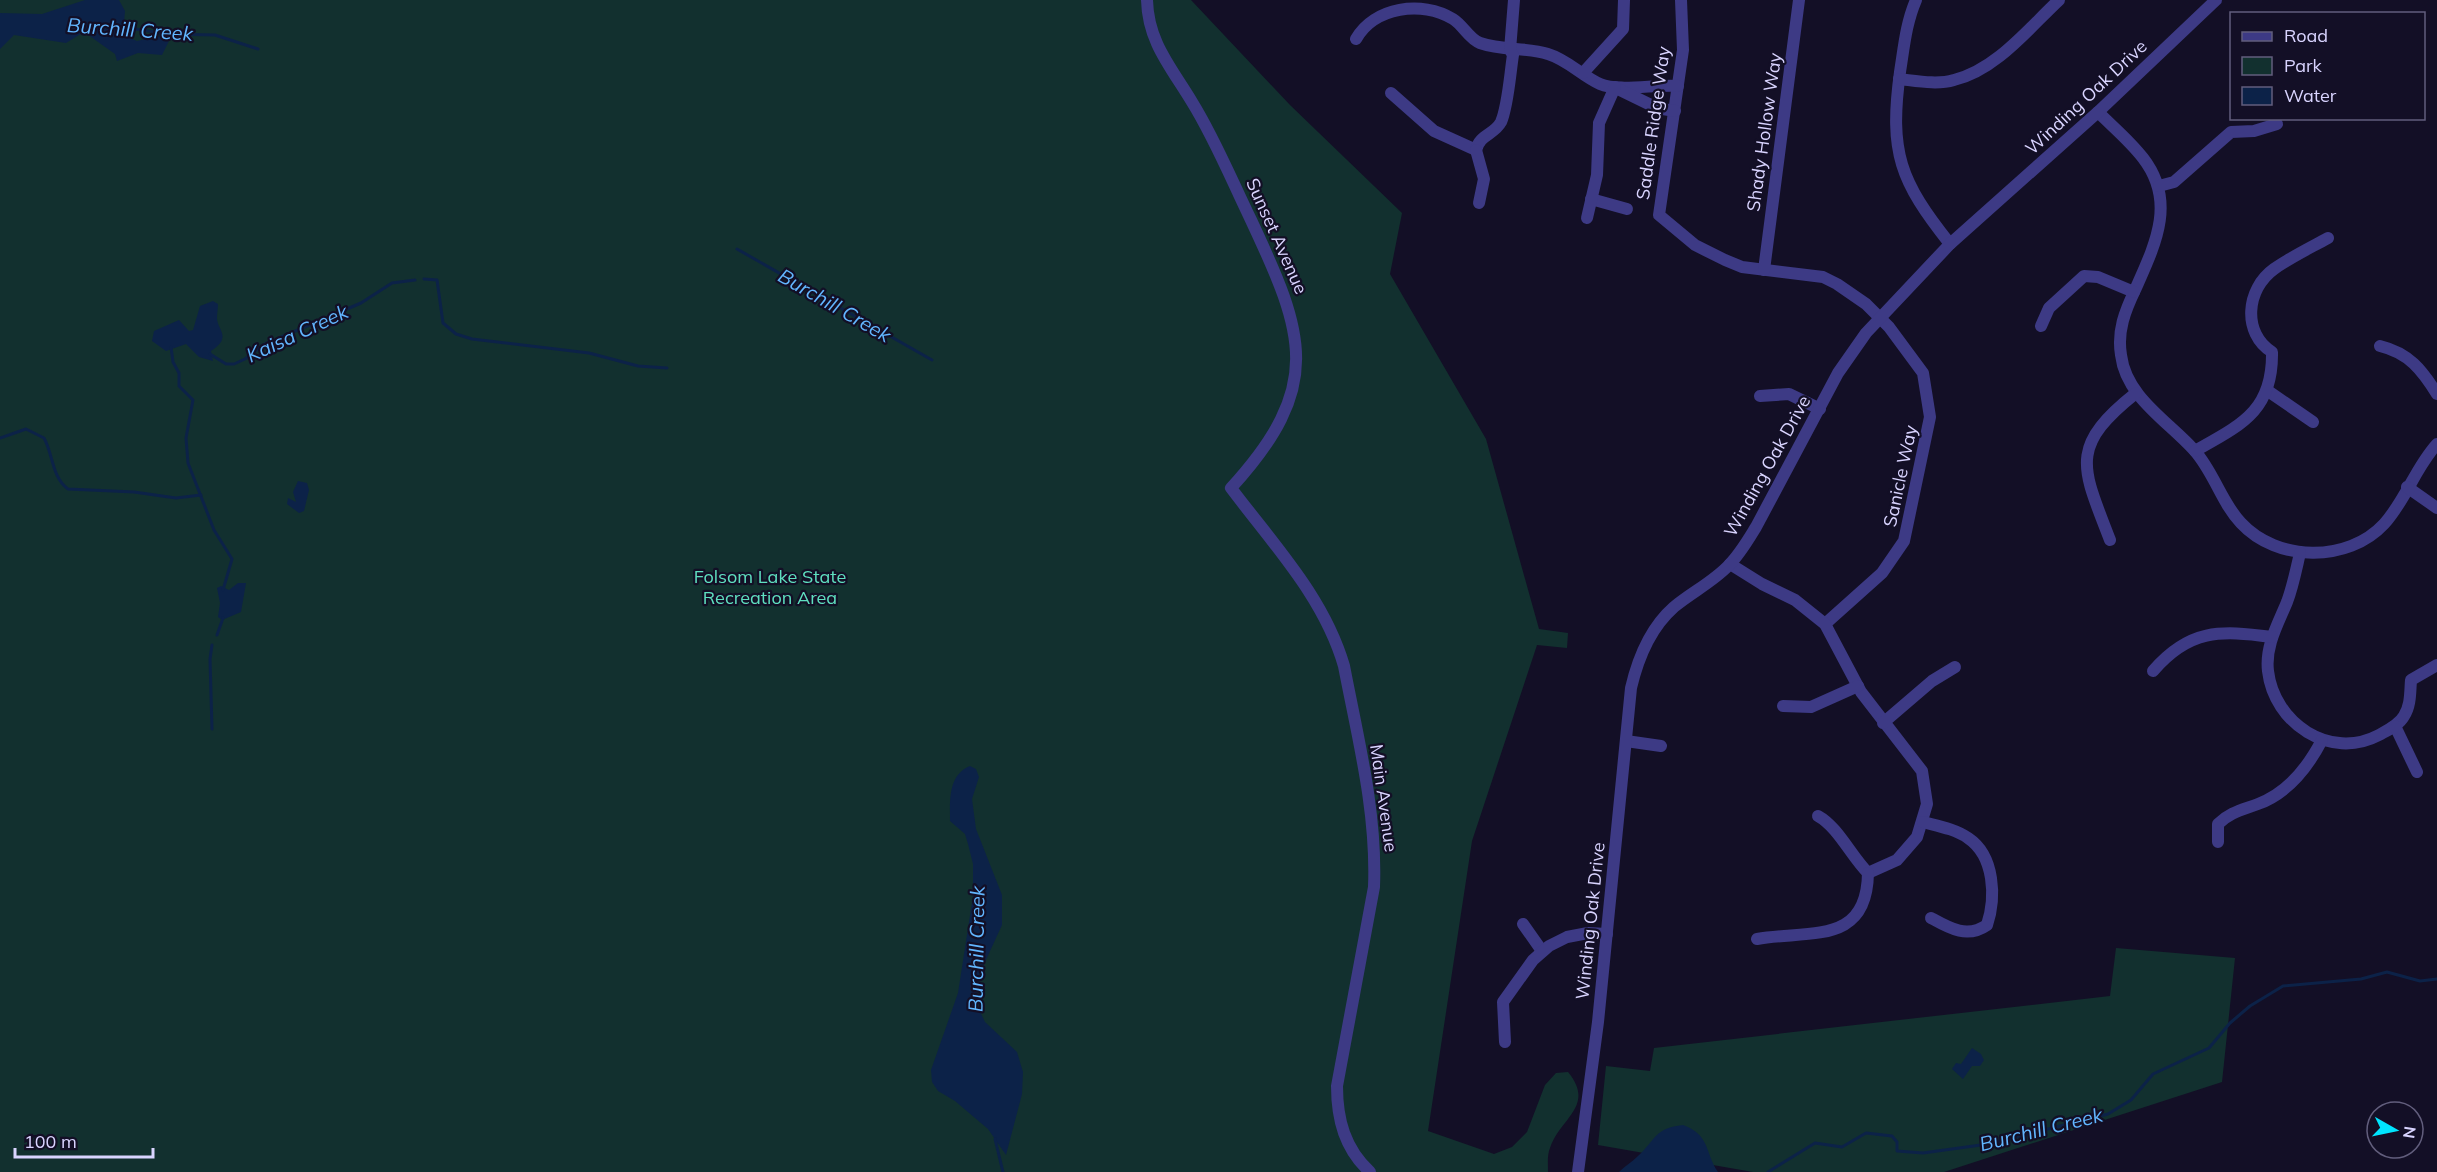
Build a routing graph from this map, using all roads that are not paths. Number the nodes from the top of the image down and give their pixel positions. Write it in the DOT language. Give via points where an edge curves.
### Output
graph roads {
  1 [pos="1147,0"];
  2 [pos="1514,0"];
  3 [pos="1624,0"];
  4 [pos="1681,0"];
  5 [pos="1799,0"];
  6 [pos="1916,0"];
  7 [pos="2060,0"];
  8 [pos="2216,0"];
  9 [pos="1356,39"];
  10 [pos="1510,50"];
  11 [pos="1582,73"];
  12 [pos="1899,79"];
  13 [pos="1678,86"];
  14 [pos="1615,87"];
  15 [pos="1391,93"];
  16 [pos="1675,111"];
  17 [pos="2098,112"];
  18 [pos="2277,124"];
  19 [pos="1476,150"];
  20 [pos="2159,186"];
  21 [pos="1591,199"];
  22 [pos="1479,203"];
  23 [pos="1627,209"];
  24 [pos="1587,218"];
  25 [pos="2328,238"];
  26 [pos="1950,244"];
  27 [pos="1764,270"];
  28 [pos="2134,292"];
  29 [pos="1880,318"];
  30 [pos="2041,326"];
  31 [pos="2380,346"];
  32 [pos="2268,391"];
  33 [pos="2136,393"];
  34 [pos="2437,394"];
  35 [pos="1760,396"];
  36 [pos="1820,409"];
  37 [pos="2313,422"];
  38 [pos="2437,444"];
  39 [pos="2195,451"];
  40 [pos="2407,487"];
  41 [pos="1231,488"];
  42 [pos="2437,508"];
  43 [pos="2110,540"];
  44 [pos="2300,553"];
  45 [pos="1730,564"];
  46 [pos="1826,624"];
  47 [pos="2272,638"];
  48 [pos="2437,665"];
  49 [pos="1955,667"];
  50 [pos="2152,671"];
  51 [pos="1858,686"];
  52 [pos="1783,706"];
  53 [pos="1883,723"];
  54 [pos="2395,726"];
  55 [pos="2322,740"];
  56 [pos="1626,741"];
  57 [pos="1661,746"];
  58 [pos="2416,772"];
  59 [pos="1818,816"];
  60 [pos="1923,822"];
  61 [pos="2218,842"];
  62 [pos="1868,873"];
  63 [pos="1931,918"];
  64 [pos="1523,924"];
  65 [pos="1607,934"];
  66 [pos="1757,939"];
  67 [pos="1542,951"];
  68 [pos="1505,1042"];
  69 [pos="1370,1172"];
  70 [pos="1578,1172"];
  1 -- 41 [label="street, Sunset Avenue" via="1148,20 1158,51 1193,102 1281,284 1293,321 1296,372 1284,417 1269,444"];
  2 -- 10 [label="street"];
  3 -- 11 [label="street" via="1623,29"];
  4 -- 13 [label="street, Saddle Ridge Way" via="1683,50"];
  5 -- 27 [label="street, Shady Hollow Way"];
  6 -- 12 [label="street" via="1907,23"];
  7 -- 12 [label="street" via="1973,74 1945,82"];
  8 -- 17 [label="street, Winding Oak Drive"];
  9 -- 10 [label="street" via="1370,21 1394,10 1414,9 1454,19 1481,43"];
  10 -- 11 [label="street" via="1552,55"];
  10 -- 19 [label="street" via="1513,56 1502,120 1482,137"];
  11 -- 14 [label="street" via="1601,85"];
  12 -- 26 [label="street" via="1894,120 1897,154 1918,202"];
  13 -- 14 [label="street"];
  13 -- 16 [label="street, Saddle Ridge Way"];
  14 -- 16 [label="street" via="1657,108"];
  14 -- 21 [label="street" via="1599,123 1597,175"];
  15 -- 19 [label="street" via="1434,131"];
  16 -- 27 [label="street, Saddle Ridge Way" via="1659,215 1711,254 1742,267"];
  17 -- 20 [label="street" via="2143,158"];
  17 -- 26 [label="street, Winding Oak Drive"];
  18 -- 20 [label="street" via="2231,132 2174,182"];
  19 -- 22 [label="street" via="1484,178"];
  20 -- 28 [label="street" via="2159,232"];
  21 -- 23 [label="street"];
  21 -- 24 [label="street"];
  25 -- 32 [label="street" via="2273,270 2255,294 2251,324 2261,345 2272,352"];
  26 -- 29 [label="street, Winding Oak Drive"];
  27 -- 29 [label="street, Saddle Ridge Way" via="1822,277 1852,294"];
  28 -- 30 [label="street" via="2098,277 2084,276 2049,308"];
  28 -- 33 [label="street" via="2121,324 2120,346"];
  29 -- 36 [label="street, Winding Oak Drive" via="1838,373"];
  29 -- 46 [label="street, Sanicle Way" via="1912,354 1923,373 1930,405 1928,432 1904,541 1882,573"];
  31 -- 34 [label="street" via="2395,350 2418,365"];
  32 -- 37 [label="street"];
  32 -- 39 [label="street" via="2246,420"];
  33 -- 39 [label="street"];
  33 -- 43 [label="street" via="2096,431 2086,455 2087,480"];
  35 -- 36 [label="street" via="1789,394"];
  36 -- 45 [label="street, Winding Oak Drive" via="1756,527"];
  38 -- 40 [label="street"];
  39 -- 44 [label="street" via="2242,525 2259,538"];
  40 -- 42 [label="street"];
  40 -- 44 [label="street" via="2393,513 2372,535 2332,550"];
  41 -- 69 [label="street, Main Avenue" via="1321,607 1344,666 1375,837 1375,868 1337,1104 1345,1138"];
  44 -- 47 [label="street" via="2294,581"];
  45 -- 46 [label="street" via="1795,600"];
  45 -- 56 [label="street, Winding Oak Drive" via="1674,608 1651,635 1635,672"];
  46 -- 51 [label="street"];
  47 -- 50 [label="street" via="2211,634 2170,651"];
  47 -- 55 [label="street" via="2268,669 2277,701 2293,723"];
  48 -- 54 [label="street" via="2411,680 2409,705"];
  49 -- 53 [label="street" via="1932,681"];
  51 -- 52 [label="street" via="1811,707"];
  51 -- 53 [label="street"];
  53 -- 60 [label="street" via="1922,771 1926,790"];
  54 -- 55 [label="street" via="2360,741"];
  54 -- 58 [label="street"];
  55 -- 61 [label="street" via="2313,758 2288,788 2260,804 2229,813 2218,824"];
  56 -- 57 [label="street"];
  56 -- 65 [label="street, Winding Oak Drive"];
  59 -- 62 [label="street" via="1827,821"];
  60 -- 62 [label="street" via="1902,856"];
  60 -- 63 [label="street" via="1969,838 1982,852 1990,872 1992,901 1987,925 1972,932 1956,931"];
  62 -- 66 [label="street" via="1868,891 1859,914 1845,927"];
  64 -- 67 [label="street"];
  65 -- 67 [label="street" via="1573,935"];
  65 -- 70 [label="street, Winding Oak Drive"];
  67 -- 68 [label="street" via="1503,1002"];
}
